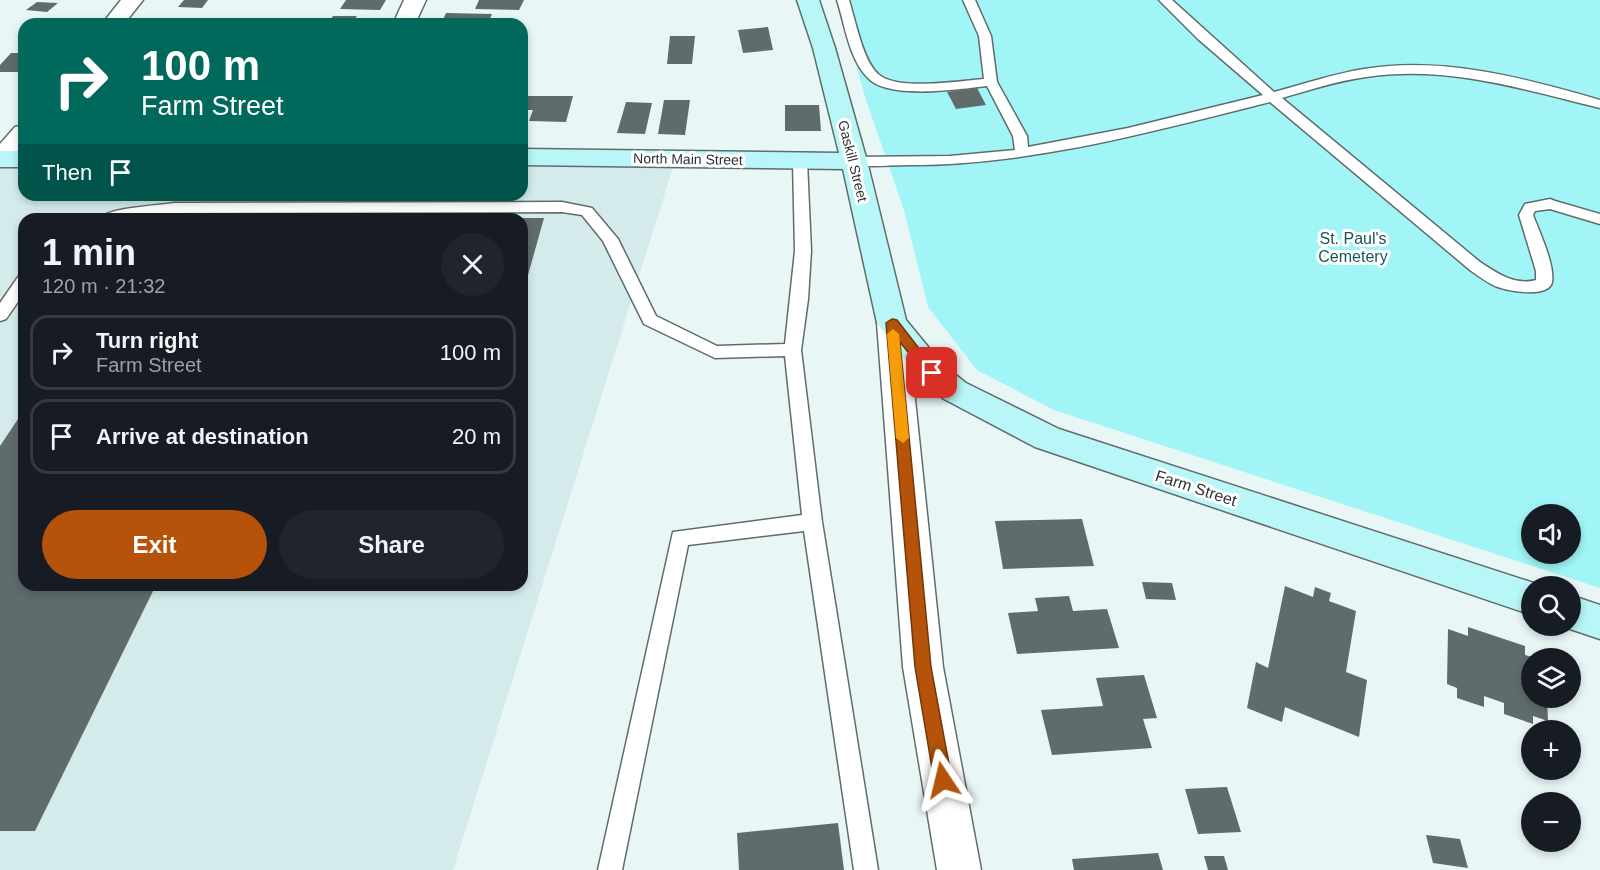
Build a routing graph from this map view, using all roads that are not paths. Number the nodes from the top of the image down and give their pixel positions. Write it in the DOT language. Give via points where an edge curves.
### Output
graph roads {
  1 [pos="132,0"];
  2 [pos="415,0"];
  3 [pos="808,0"];
  4 [pos="843,0"];
  5 [pos="969,0"];
  6 [pos="1165,0"];
  7 [pos="118,18"];
  8 [pos="407,18"];
  9 [pos="991,82"];
  10 [pos="1272,97"];
  11 [pos="1600,105"];
  12 [pos="18,139"];
  13 [pos="1022,153"];
  14 [pos="528,157"];
  15 [pos="0,159"];
  16 [pos="18,159"];
  17 [pos="800,160"];
  18 [pos="854,161"];
  19 [pos="136,213"];
  20 [pos="1600,219"];
  21 [pos="18,290"];
  22 [pos="0,315"];
  23 [pos="892,323"];
  24 [pos="793,350"];
  25 [pos="812,522"];
  26 [pos="1521,595"];
  27 [pos="1581,616"];
  28 [pos="1600,622"];
  29 [pos="609,870"];
  30 [pos="866,870"];
  31 [pos="959,870"];
  1 -- 7 [label="street"];
  2 -- 8 [label="street"];
  3 -- 18 [label="street, Gaskill Street"];
  4 -- 9 [label="lane" via="866,68 875,80 904,86"];
  5 -- 9 [label="lane" via="985,36"];
  6 -- 10 [label="lane"];
  9 -- 13 [label="lane" via="1020,135"];
  10 -- 11 [label="lane" via="1367,73 1415,70 1502,79"];
  10 -- 13 [label="lane"];
  10 -- 20 [label="lane" via="1431,231 1499,282 1534,287 1544,283 1526,215 1530,207 1550,204"];
  12 -- 15 [label="street"];
  13 -- 18 [label="lane"];
  14 -- 17 [label="street, North Main Street"];
  15 -- 16 [label="street"];
  17 -- 18 [label="street, North Main Street"];
  17 -- 24 [label="lane" via="803,251"];
  18 -- 23 [label="street, Gaskill Street"];
  19 -- 24 [label="lane" via="174,208 562,207 587,211 610,239 650,320 715,352"];
  21 -- 22 [label="lane"];
  23 -- 26 [label="street, Farm Street" via="932,373 955,391 1047,438"];
  23 -- 31 [label="street" via="923,667"];
  24 -- 25 [label="lane"];
  25 -- 29 [label="lane" via="680,538"];
  25 -- 30 [label="lane"];
  27 -- 28 [label="street"];
}
